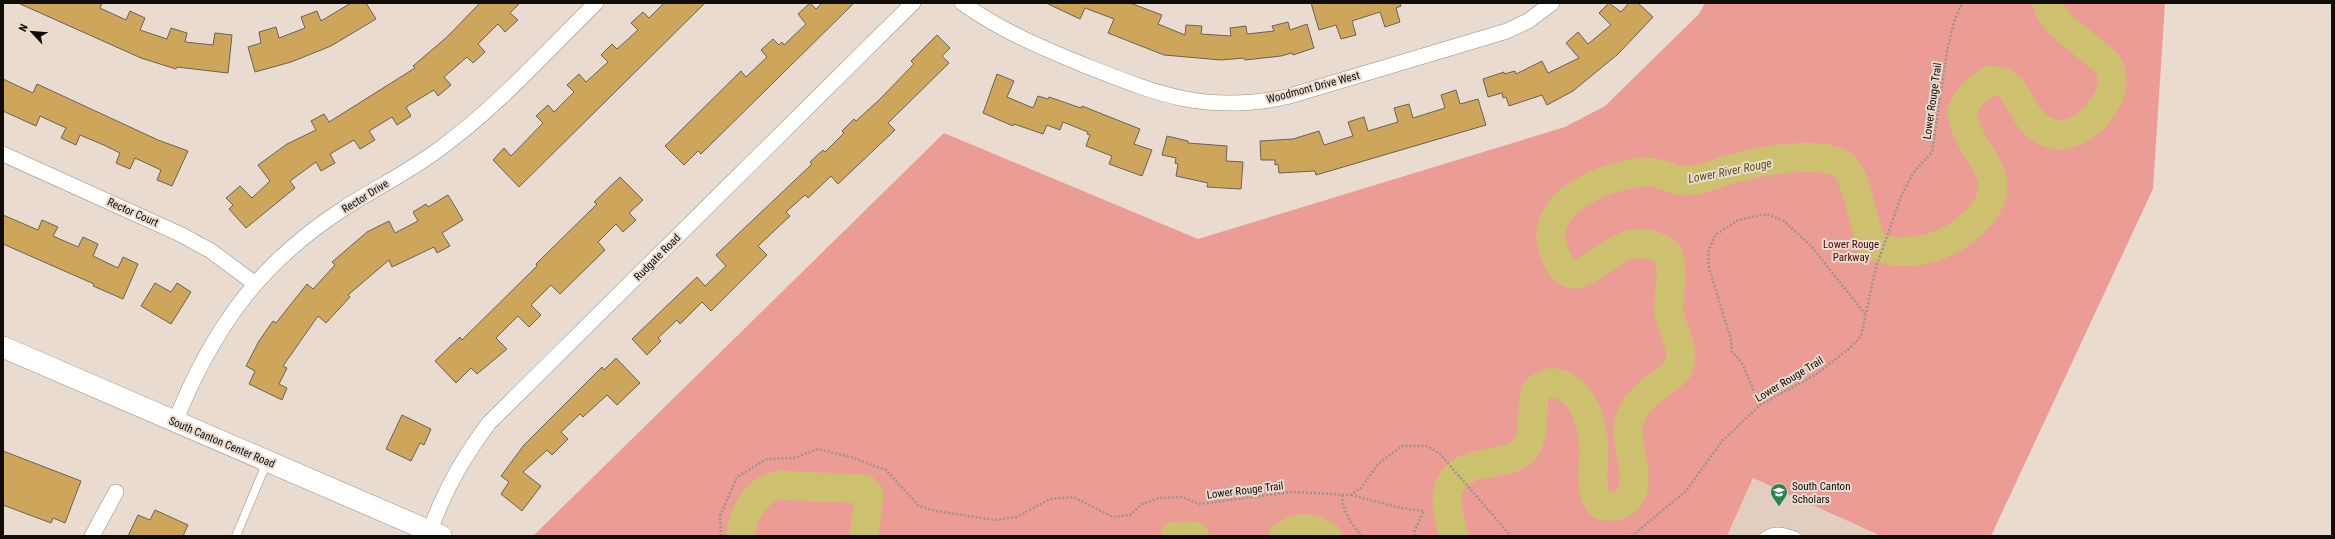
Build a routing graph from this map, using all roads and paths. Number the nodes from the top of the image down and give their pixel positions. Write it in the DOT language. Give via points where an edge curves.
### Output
graph roads {
  1 [pos="596,3"];
  2 [pos="913,3"];
  3 [pos="962,3"];
  4 [pos="1552,3"];
  5 [pos="1962,3"];
  6 [pos="3,154"];
  7 [pos="254,283"];
  8 [pos="1866,315"];
  9 [pos="3,347"];
  10 [pos="1760,405"];
  11 [pos="175,422"];
  12 [pos="267,462"];
  13 [pos="116,492"];
  14 [pos="1342,495"];
  15 [pos="1350,495"];
  16 [pos="435,534"];
  17 [pos="92,536"];
  18 [pos="236,536"];
  19 [pos="721,536"];
  20 [pos="1362,536"];
  21 [pos="1414,536"];
  22 [pos="1511,536"];
  23 [pos="1632,536"];
  24 [pos="1764,536"];
  25 [pos="1796,536"];
  1 -- 7 [label="street, Rector Drive" via="467,128 437,151 309,232"];
  2 -- 16 [label="street, Rudgate Road" via="488,423 453,475"];
  3 -- 4 [label="street, Woodmont Drive West" via="996,26 1031,44 1151,91 1177,99 1225,104 1286,97 1507,31 1528,21"];
  5 -- 8 [label="path, Lower Rouge Trail" via="1947,51 1932,152 1914,172 1902,194 1876,268"];
  6 -- 7 [label="street, Rector Court" via="182,234"];
  7 -- 11 [label="street, Rector Drive" via="220,330 194,376"];
  8 -- 10 [label="path, Lower Rouge Trail" via="1861,336 1850,348 1815,375"];
  8 -- 10 [label="path" via="1810,246 1784,221 1767,214 1746,218 1738,220 1715,235 1708,253 1709,268 1731,339 1732,352 1741,361"];
  9 -- 11 [label="main road, South Canton Center Road"];
  10 -- 23 [label="path, Lower Rouge Trail" via="1722,441 1686,491"];
  11 -- 12 [label="main road, South Canton Center Road"];
  12 -- 16 [label="main road, South Canton Center Road"];
  12 -- 18 [label="lane"];
  13 -- 17 [label="street"];
  14 -- 15 [label="path, Lower Rouge Trail"];
  14 -- 19 [label="path, Lower Rouge Trail" via="1292,492 1199,504 1182,497 1159,498 1142,504 1130,515 1113,517 1073,498 1050,499 1017,517 995,520 919,506 886,470 818,450 794,458 767,460 737,477 720,516"];
  14 -- 20 [label="path" via="1342,504"];
  15 -- 21 [label="path, Lower Rouge Trail" via="1424,511"];
  15 -- 22 [label="path" via="1361,488 1378,464 1402,446 1427,446 1440,454"];
  24 -- 25 [label="lane" via="1771,532 1786,532"];
}
